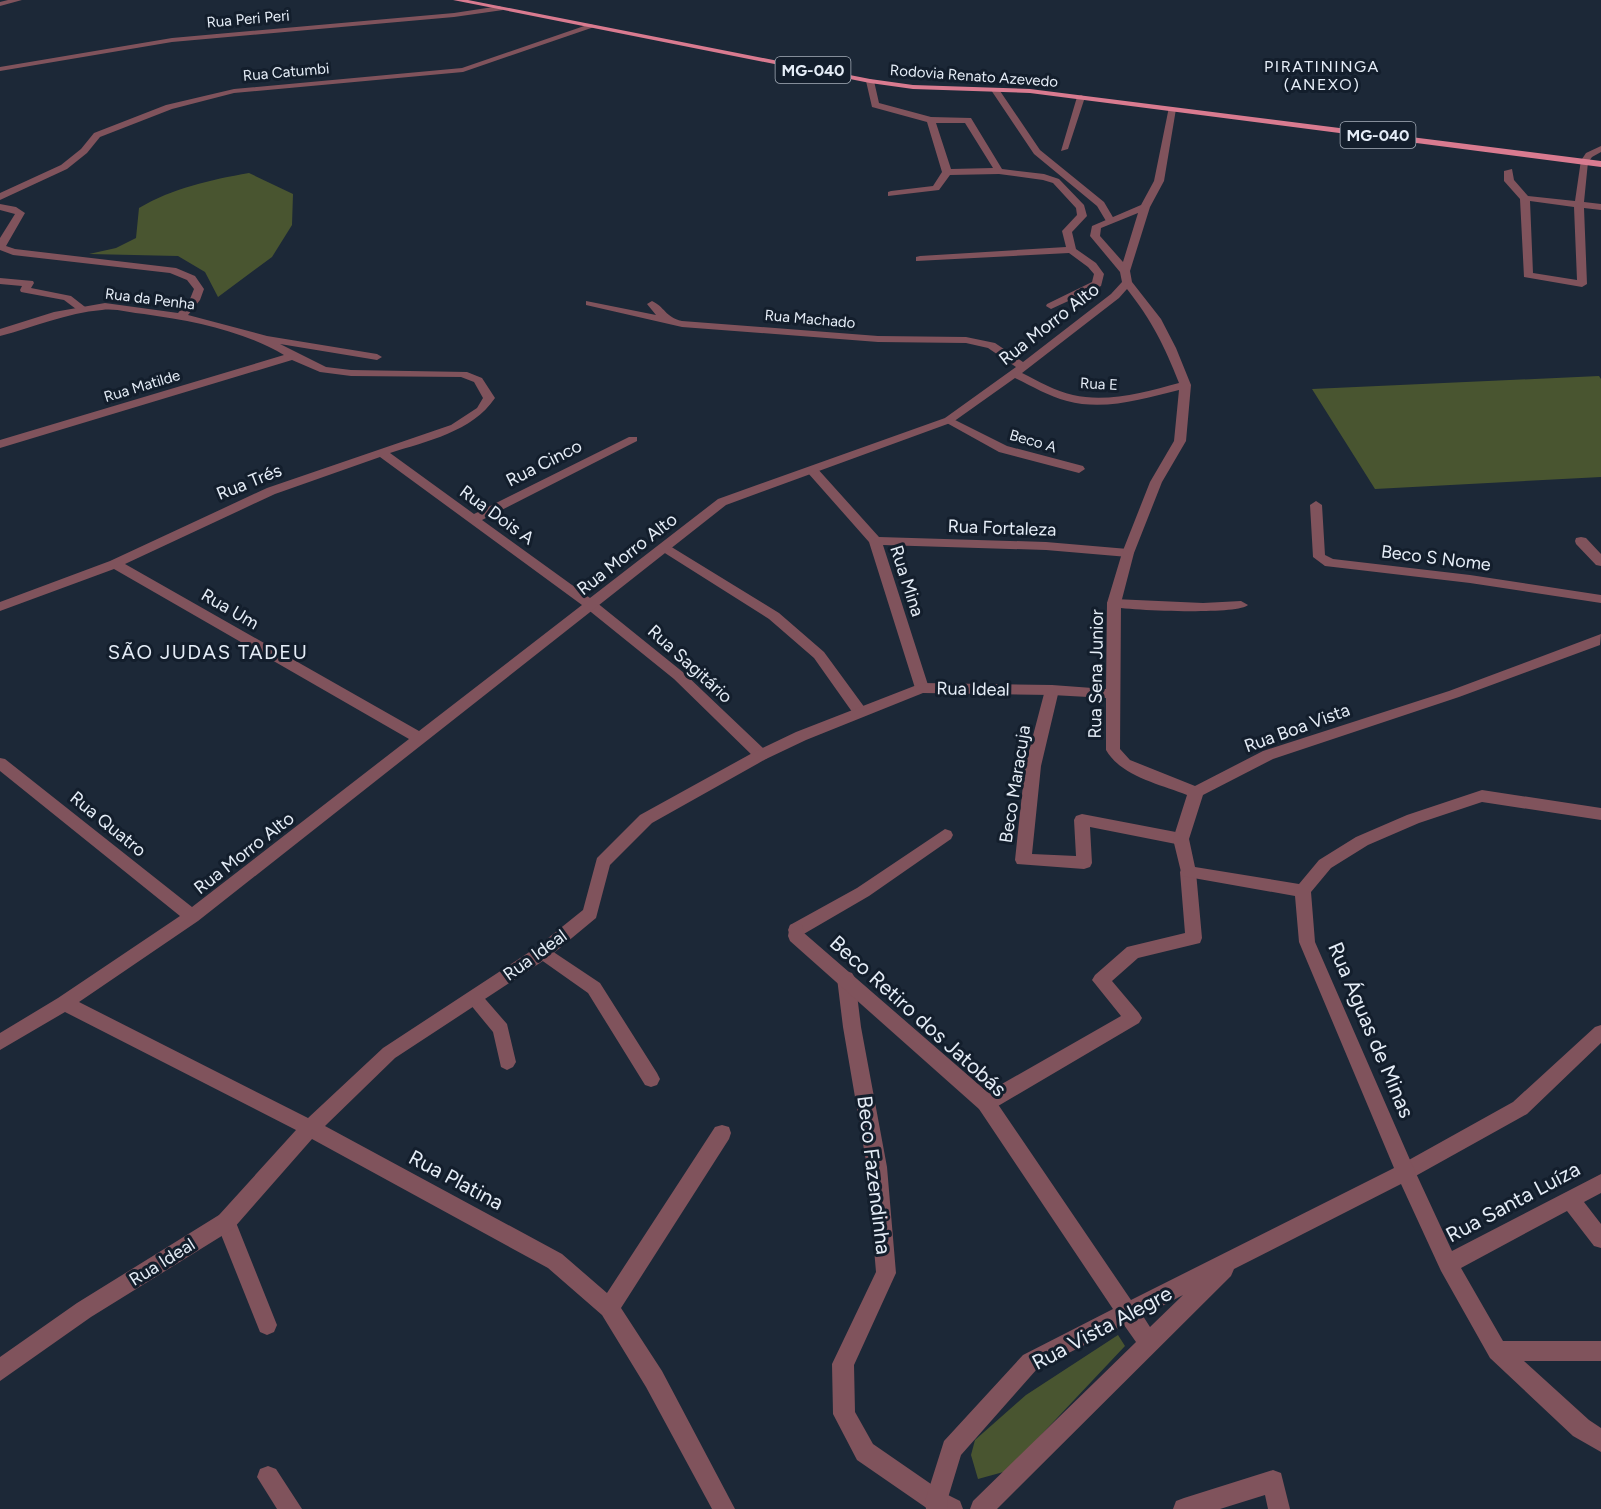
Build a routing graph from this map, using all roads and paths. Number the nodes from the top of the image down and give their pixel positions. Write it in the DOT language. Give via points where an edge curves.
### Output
graph roads {
  1 [pos="18,0"];
  2 [pos="457,0"];
  3 [pos="0,4"];
  4 [pos="500,8"];
  5 [pos="593,26"];
  6 [pos="0,69"];
  7 [pos="870,81"];
  8 [pos="996,90"];
  9 [pos="1081,97"];
  10 [pos="1172,109"];
  11 [pos="931,120"];
  12 [pos="1064,149"];
  13 [pos="1601,149"];
  14 [pos="1584,162"];
  15 [pos="1601,164"];
  16 [pos="999,171"];
  17 [pos="1509,171"];
  18 [pos="947,172"];
  19 [pos="891,194"];
  20 [pos="0,197"];
  21 [pos="1525,198"];
  22 [pos="1579,205"];
  23 [pos="0,207"];
  24 [pos="1145,207"];
  25 [pos="1601,207"];
  26 [pos="1109,219"];
  27 [pos="1,239"];
  28 [pos="1071,250"];
  29 [pos="920,260"];
  30 [pos="1126,276"];
  31 [pos="0,281"];
  32 [pos="590,303"];
  33 [pos="652,304"];
  34 [pos="1051,306"];
  35 [pos="84,310"];
  36 [pos="181,316"];
  37 [pos="666,320"];
  38 [pos="0,333"];
  39 [pos="262,338"];
  40 [pos="293,356"];
  41 [pos="377,357"];
  42 [pos="1019,370"];
  43 [pos="478,380"];
  44 [pos="1185,385"];
  45 [pos="949,420"];
  46 [pos="633,439"];
  47 [pos="0,444"];
  48 [pos="382,453"];
  49 [pos="1078,469"];
  50 [pos="812,470"];
  51 [pos="1316,506"];
  52 [pos="471,520"];
  53 [pos="875,541"];
  54 [pos="1581,541"];
  55 [pos="665,547"];
  56 [pos="1128,553"];
  57 [pos="1601,562"];
  58 [pos="115,564"];
  59 [pos="1601,599"];
  60 [pos="1114,603"];
  61 [pos="591,605"];
  62 [pos="1241,605"];
  63 [pos="0,607"];
  64 [pos="1599,641"];
  65 [pos="922,688"];
  66 [pos="1052,690"];
  67 [pos="1114,694"];
  68 [pos="860,712"];
  69 [pos="421,739"];
  70 [pos="761,755"];
  71 [pos="0,763"];
  72 [pos="1196,792"];
  73 [pos="1601,814"];
  74 [pos="945,835"];
  75 [pos="1181,839"];
  76 [pos="1188,872"];
  77 [pos="1303,891"];
  78 [pos="192,916"];
  79 [pos="543,952"];
  80 [pos="846,978"];
  81 [pos="474,998"];
  82 [pos="64,1003"];
  83 [pos="1601,1032"];
  84 [pos="0,1042"];
  85 [pos="507,1062"];
  86 [pos="651,1079"];
  87 [pos="986,1103"];
  88 [pos="310,1128"];
  89 [pos="722,1133"];
  90 [pos="1405,1172"];
  91 [pos="1601,1183"];
  92 [pos="1569,1198"];
  93 [pos="226,1221"];
  94 [pos="1601,1239"];
  95 [pos="1235,1259"];
  96 [pos="1448,1264"];
  97 [pos="609,1308"];
  98 [pos="1127,1313"];
  99 [pos="267,1325"];
  100 [pos="1148,1342"];
  101 [pos="1497,1351"];
  102 [pos="1601,1351"];
  103 [pos="0,1370"];
  104 [pos="1601,1441"];
  105 [pos="268,1477"];
  106 [pos="942,1506"];
  107 [pos="291,1509"];
  108 [pos="724,1509"];
  109 [pos="981,1509"];
  110 [pos="1184,1509"];
  111 [pos="1279,1509"];
  1 -- 3 [label="street"];
  2 -- 4 [label="main road, Rodovia Renato Azevedo / MG-040"];
  4 -- 5 [label="main road, Rodovia Renato Azevedo / MG-040"];
  4 -- 6 [label="street, Rua Peri Peri" via="172,40"];
  5 -- 7 [label="main road, Rodovia Renato Azevedo / MG-040"];
  5 -- 20 [label="street, Rua Catumbi" via="463,70 234,91 169,107 97,135 64,167"];
  7 -- 8 [label="main road, Rodovia Renato Azevedo / MG-040"];
  7 -- 11 [label="street" via="875,105"];
  8 -- 9 [label="main road, Rodovia Renato Azevedo / MG-040"];
  8 -- 26 [label="street" via="1036,152 1101,204"];
  9 -- 10 [label="main road, Rodovia Renato Azevedo / MG-040"];
  9 -- 12 [label="street"];
  10 -- 14 [label="main road, Rodovia Renato Azevedo / MG-040"];
  10 -- 24 [label="street" via="1159,181"];
  11 -- 16 [label="street" via="968,120"];
  11 -- 18 [label="street"];
  13 -- 14 [label="street"];
  14 -- 15 [label="main road, Rodovia Renato Azevedo / MG-040"];
  14 -- 22 [label="street"];
  16 -- 18 [label="street"];
  16 -- 28 [label="street" via="1056,181 1081,207 1082,216 1067,231"];
  17 -- 21 [label="street" via="1509,181"];
  18 -- 19 [label="street" via="936,188"];
  21 -- 22 [label="street"];
  21 -- 22 [label="street" via="1528,275 1580,285"];
  22 -- 25 [label="street"];
  23 -- 27 [label="street" via="20,213 19,220"];
  24 -- 26 [label="street"];
  24 -- 30 [label="street"];
  26 -- 30 [label="street" via="1097,226 1095,236"];
  27 -- 36 [label="street" via="1,247 13,252 172,270 191,278 199,289"];
  28 -- 29 [label="street"];
  28 -- 34 [label="street" via="1099,274 1097,284"];
  30 -- 42 [label="street, Rua Morro Alto" via="1115,296"];
  30 -- 44 [label="street, Rua Sena Junior" via="1156,319"];
  31 -- 35 [label="street" via="29,283 25,290 67,298"];
  32 -- 37 [label="street, Rua Machado"];
  33 -- 37 [label="street"];
  35 -- 36 [label="street, Rua da Penha" via="105,306"];
  35 -- 38 [label="street, Rua da Penha" via="58,314"];
  36 -- 39 [label="street, Rua da Penha"];
  37 -- 42 [label="street, Rua Machado" via="878,339 966,340 991,345"];
  39 -- 40 [label="street, Rua da Penha"];
  39 -- 41 [label="street, Rua da Penha"];
  40 -- 43 [label="street, Rua da Penha" via="333,371 464,374"];
  40 -- 47 [label="street, Rua Matilde"];
  42 -- 44 [label="street, Rua E" via="1050,390 1078,400 1124,401"];
  42 -- 45 [label="street, Rua Morro Alto"];
  43 -- 48 [label="street, Rua Trés" via="489,398 469,420"];
  44 -- 56 [label="street, Rua Sena Junior" via="1180,441 1155,482"];
  45 -- 49 [label="street, Beco A" via="1003,449"];
  45 -- 50 [label="street, Rua Morro Alto"];
  46 -- 52 [label="street, Rua Cinco"];
  48 -- 52 [label="street, Rua Dois A"];
  48 -- 58 [label="street, Rua Trés" via="271,491"];
  50 -- 53 [label="street, Rua Mina"];
  50 -- 55 [label="street, Rua Morro Alto" via="722,502"];
  51 -- 59 [label="street, Beco S Nome" via="1319,556 1330,563"];
  52 -- 61 [label="street, Rua Dois A"];
  53 -- 56 [label="street, Rua Fortaleza" via="1046,546"];
  53 -- 65 [label="street, Rua Mina"];
  54 -- 57 [label="street"];
  55 -- 61 [label="street, Rua Morro Alto"];
  55 -- 68 [label="street" via="774,615 819,656"];
  56 -- 60 [label="street, Rua Sena Junior"];
  58 -- 63 [label="street, Rua Trés"];
  58 -- 69 [label="street, Rua Um"];
  60 -- 62 [label="street"];
  60 -- 67 [label="street, Rua Sena Junior"];
  61 -- 69 [label="street, Rua Morro Alto"];
  61 -- 70 [label="street, Rua Sagitário" via="679,676"];
  64 -- 72 [label="street, Rua Boa Vista" via="1268,755"];
  65 -- 66 [label="street, Rua Ideal"];
  65 -- 68 [label="street, Rua Ideal"];
  66 -- 67 [label="street, Rua Ideal"];
  66 -- 75 [label="street, Beco Maracuja" via="1034,766 1023,860 1084,863 1082,820"];
  67 -- 72 [label="street, Rua Sena Junior" via="1113,750 1125,764"];
  68 -- 70 [label="street, Rua Ideal"];
  69 -- 78 [label="street, Rua Morro Alto"];
  70 -- 79 [label="street, Rua Ideal" via="646,819 603,862 590,913"];
  71 -- 78 [label="street, Rua Quatro"];
  72 -- 75 [label="street"];
  73 -- 77 [label="street" via="1482,796 1362,841 1325,864"];
  74 -- 80 [label="street, Beco Retiro dos Jatobás" via="863,892 796,930 796,936"];
  75 -- 76 [label="street"];
  76 -- 77 [label="street"];
  76 -- 87 [label="street" via="1194,938 1133,952 1101,980 1133,1018"];
  77 -- 90 [label="street, Rua Águas de Minas" via="1307,942"];
  78 -- 82 [label="street, Rua Morro Alto"];
  79 -- 81 [label="street, Rua Ideal"];
  79 -- 86 [label="street" via="594,988"];
  80 -- 87 [label="street, Beco Retiro dos Jatobás"];
  80 -- 106 [label="street, Beco Fazendinha" via="877,1167 886,1273 843,1364 844,1414 865,1452"];
  81 -- 85 [label="street" via="501,1029"];
  81 -- 88 [label="street, Rua Ideal" via="388,1053"];
  82 -- 84 [label="street, Rua Morro Alto"];
  82 -- 88 [label="street, Rua Platina"];
  83 -- 90 [label="street, Rua Vista Alegre" via="1520,1108"];
  87 -- 98 [label="street, Beco Retiro dos Jatobás"];
  88 -- 93 [label="street, Rua Ideal"];
  88 -- 97 [label="street, Rua Platina" via="555,1260"];
  89 -- 97 [label="street"];
  90 -- 95 [label="street, Rua Vista Alegre"];
  90 -- 96 [label="street, Rua Águas de Minas"];
  91 -- 92 [label="street, Rua Santa Luíza"];
  92 -- 94 [label="street"];
  92 -- 96 [label="street, Rua Santa Luíza"];
  93 -- 99 [label="street"];
  93 -- 103 [label="street, Rua Ideal" via="84,1310"];
  95 -- 98 [label="street, Rua Vista Alegre"];
  95 -- 100 [label="street, Rua Vista Alegre"];
  96 -- 101 [label="street, Rua Águas de Minas"];
  97 -- 108 [label="street, Rua Platina" via="654,1379"];
  98 -- 100 [label="street, Beco Retiro dos Jatobás"];
  98 -- 106 [label="street, Rua Vista Alegre" via="1030,1362 952,1449"];
  100 -- 109 [label="street, Rua Vista Alegre"];
  101 -- 102 [label="street"];
  101 -- 104 [label="street, Rua Águas de Minas" via="1581,1428"];
  105 -- 107 [label="street"];
  110 -- 111 [label="street" via="1273,1481"];
}
